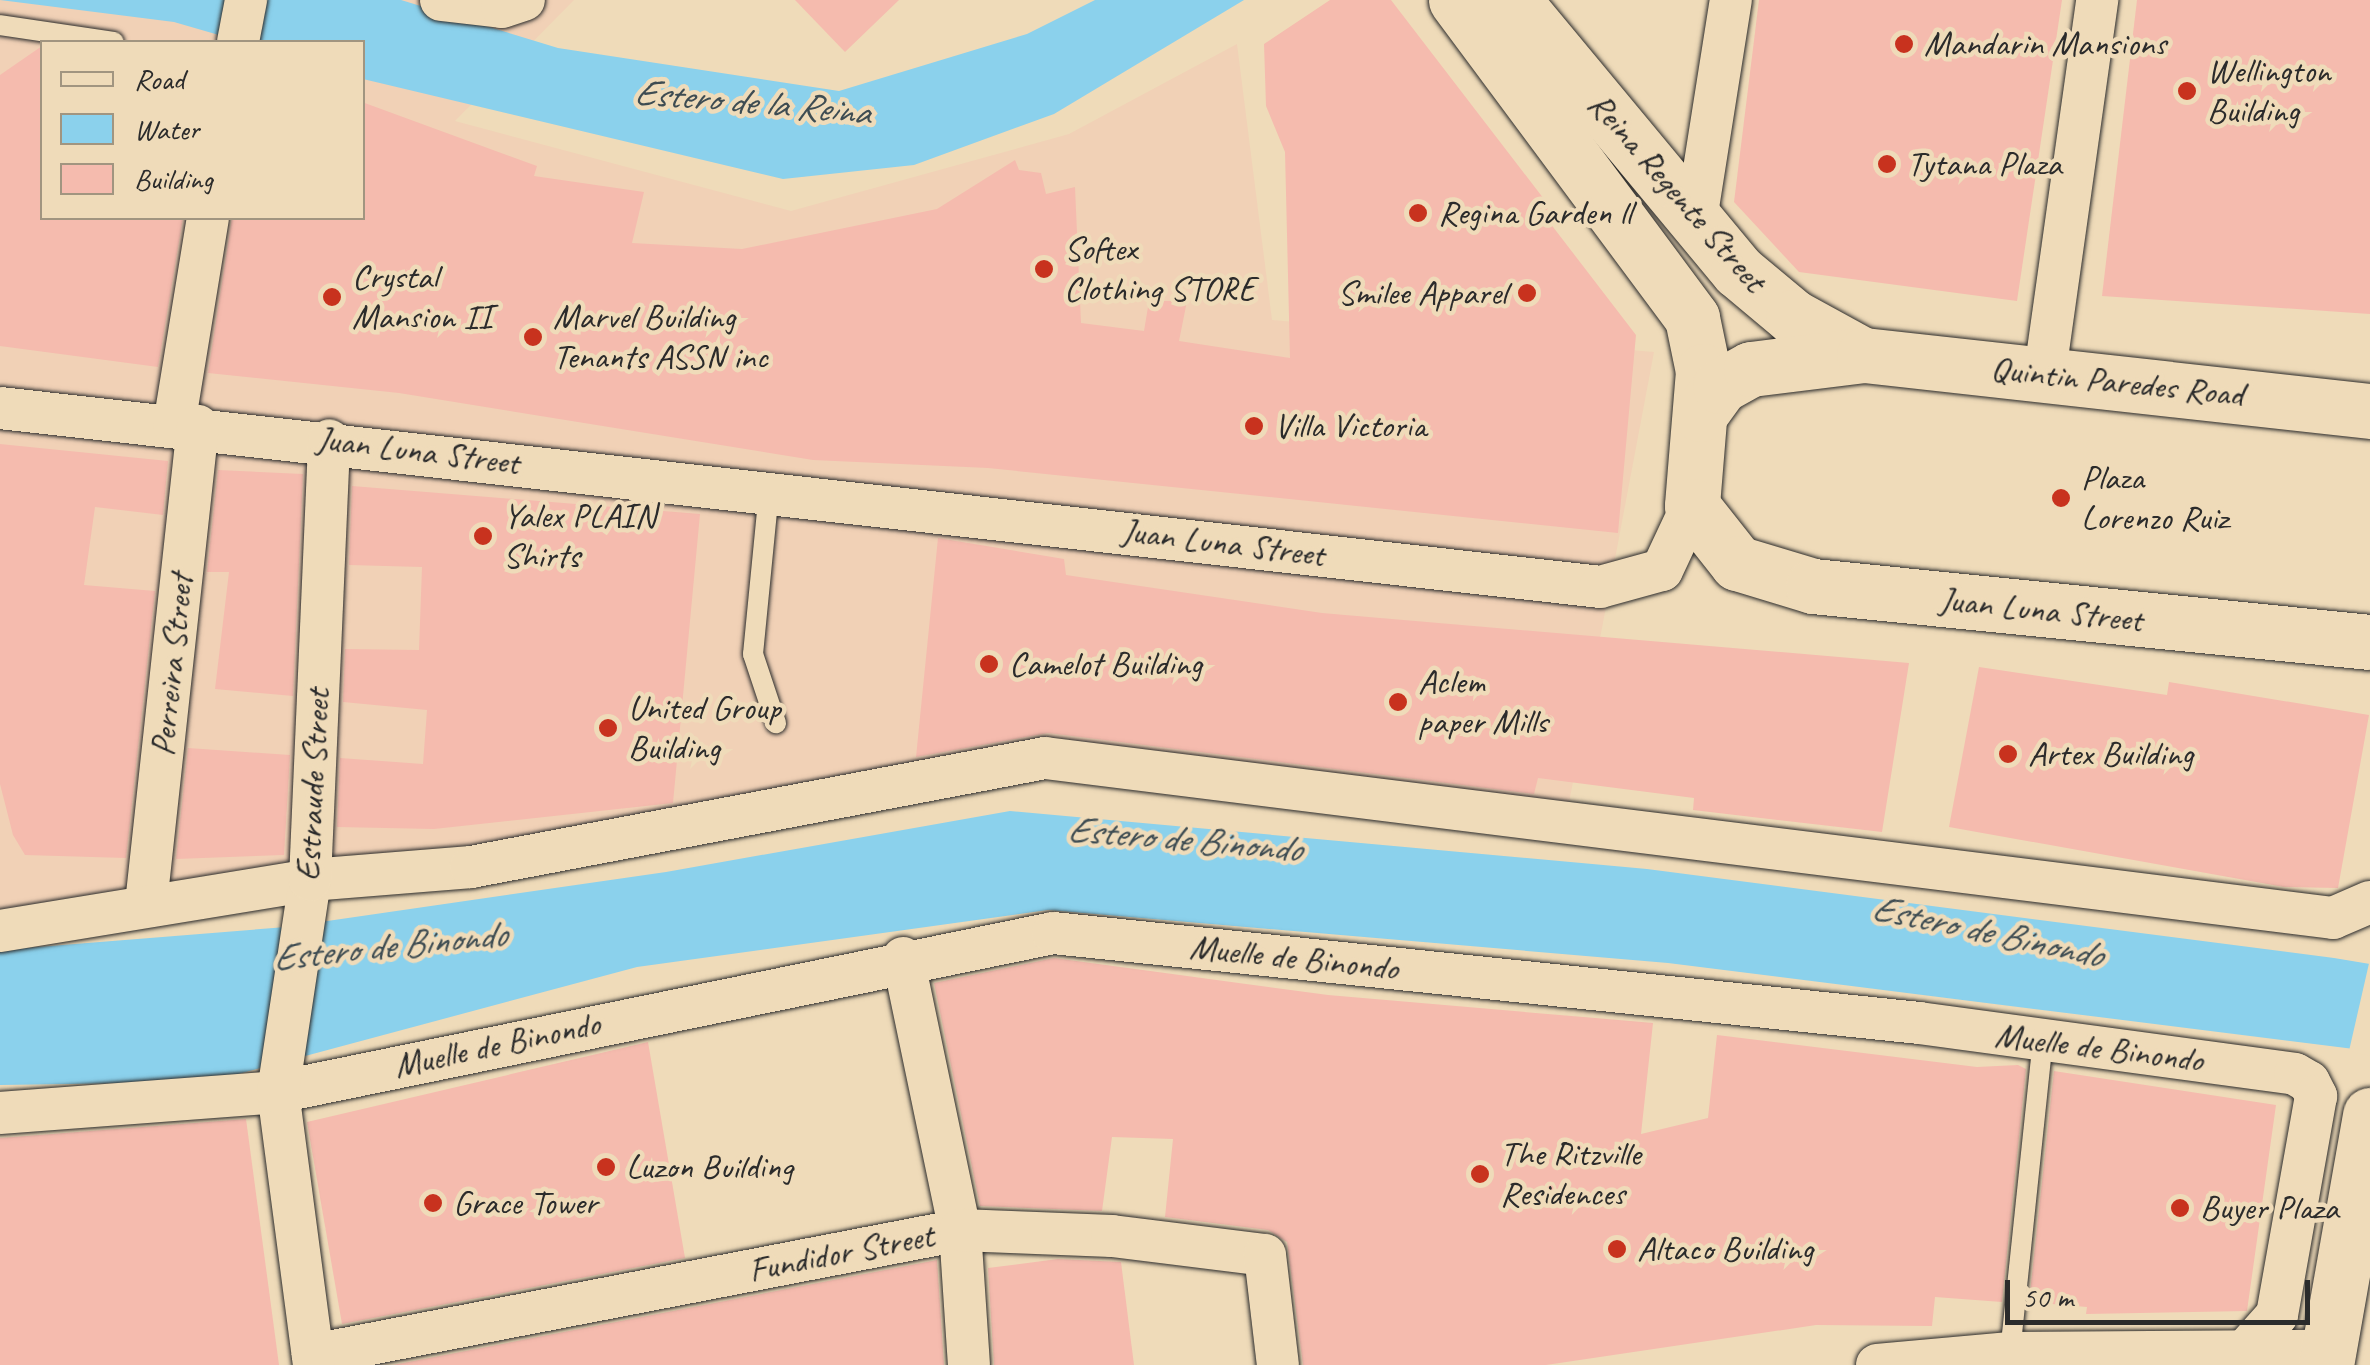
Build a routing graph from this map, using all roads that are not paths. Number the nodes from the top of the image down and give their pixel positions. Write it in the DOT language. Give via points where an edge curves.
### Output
graph roads {
  1 [pos="246,0"];
  2 [pos="441,0"];
  3 [pos="524,0"];
  4 [pos="1456,0"];
  5 [pos="1513,0"];
  6 [pos="1731,0"];
  7 [pos="2097,0"];
  8 [pos="0,25"];
  9 [pos="101,40"];
  10 [pos="238,40"];
  11 [pos="208,220"];
  12 [pos="1696,220"];
  13 [pos="1864,355"];
  14 [pos="2044,372"];
  15 [pos="0,408"];
  16 [pos="2370,411"];
  17 [pos="1700,414"];
  18 [pos="186,426"];
  19 [pos="329,440"];
  20 [pos="769,491"];
  21 [pos="1692,506"];
  22 [pos="2370,642"];
  23 [pos="776,723"];
  24 [pos="308,899"];
  25 [pos="2370,902"];
  26 [pos="146,904"];
  27 [pos="0,931"];
  28 [pos="903,958"];
  29 [pos="2043,1041"];
  30 [pos="280,1079"];
  31 [pos="0,1113"];
  32 [pos="2370,1115"];
  33 [pos="960,1230"];
  34 [pos="2356,1253"];
  35 [pos="2244,1352"];
  36 [pos="2010,1353"];
  37 [pos="2327,1358"];
  38 [pos="314,1360"];
  39 [pos="1933,1362"];
  40 [pos="968,1365"];
  41 [pos="1278,1365"];
  42 [pos="1878,1365"];
  1 -- 10 [label="street"];
  2 -- 3 [label="street" via="502,7"];
  4 -- 17 [label="main road, Reina Regente Street" via="1692,318 1702,355"];
  5 -- 12 [label="main road, Reina Regente Street"];
  6 -- 12 [label="street"];
  7 -- 14 [label="street"];
  8 -- 9 [label="lane"];
  11 -- 18 [label="street, Perreira Street"];
  12 -- 13 [label="main road, Reina Regente Street" via="1779,307"];
  13 -- 14 [label="main road, Quintin Paredes Road"];
  13 -- 17 [label="main road" via="1751,369 1720,386"];
  14 -- 16 [label="main road, Quintin Paredes Road"];
  15 -- 18 [label="street, Juan Luna Street"];
  17 -- 21 [label="main road"];
  18 -- 19 [label="street, Juan Luna Street"];
  18 -- 26 [label="street, Perreira Street"];
  19 -- 20 [label="street, Juan Luna Street"];
  19 -- 24 [label="street, Estraude Street"];
  20 -- 21 [label="street, Juan Luna Street" via="1600,587 1624,587 1662,570"];
  20 -- 23 [label="lane" via="753,654"];
  21 -- 22 [label="main road, Juan Luna Street" via="1720,549 1783,581"];
  24 -- 25 [label="street" via="1045,758 2333,918"];
  24 -- 26 [label="street"];
  24 -- 30 [label="street, Estraude Street"];
  26 -- 27 [label="street"];
  28 -- 29 [label="street, Muelle de Binondo" via="1053,933"];
  28 -- 30 [label="street, Muelle de Binondo"];
  28 -- 33 [label="street"];
  29 -- 35 [label="street, Muelle de Binondo" via="2296,1074 2309,1082 2316,1096 2277,1314"];
  29 -- 36 [label="lane"];
  30 -- 31 [label="street, Muelle de Binondo"];
  30 -- 38 [label="street, Estraude Street"];
  32 -- 34 [label="main road" via="2353,1189"];
  33 -- 38 [label="street, Fundidor Street"];
  33 -- 40 [label="street"];
  33 -- 41 [label="street, Fundidor Street" via="1112,1236 1265,1256"];
  34 -- 37 [label="main road"];
  35 -- 36 [label="street"];
  35 -- 37 [label="street"];
  36 -- 39 [label="street"];
  39 -- 42 [label="street"];
}
